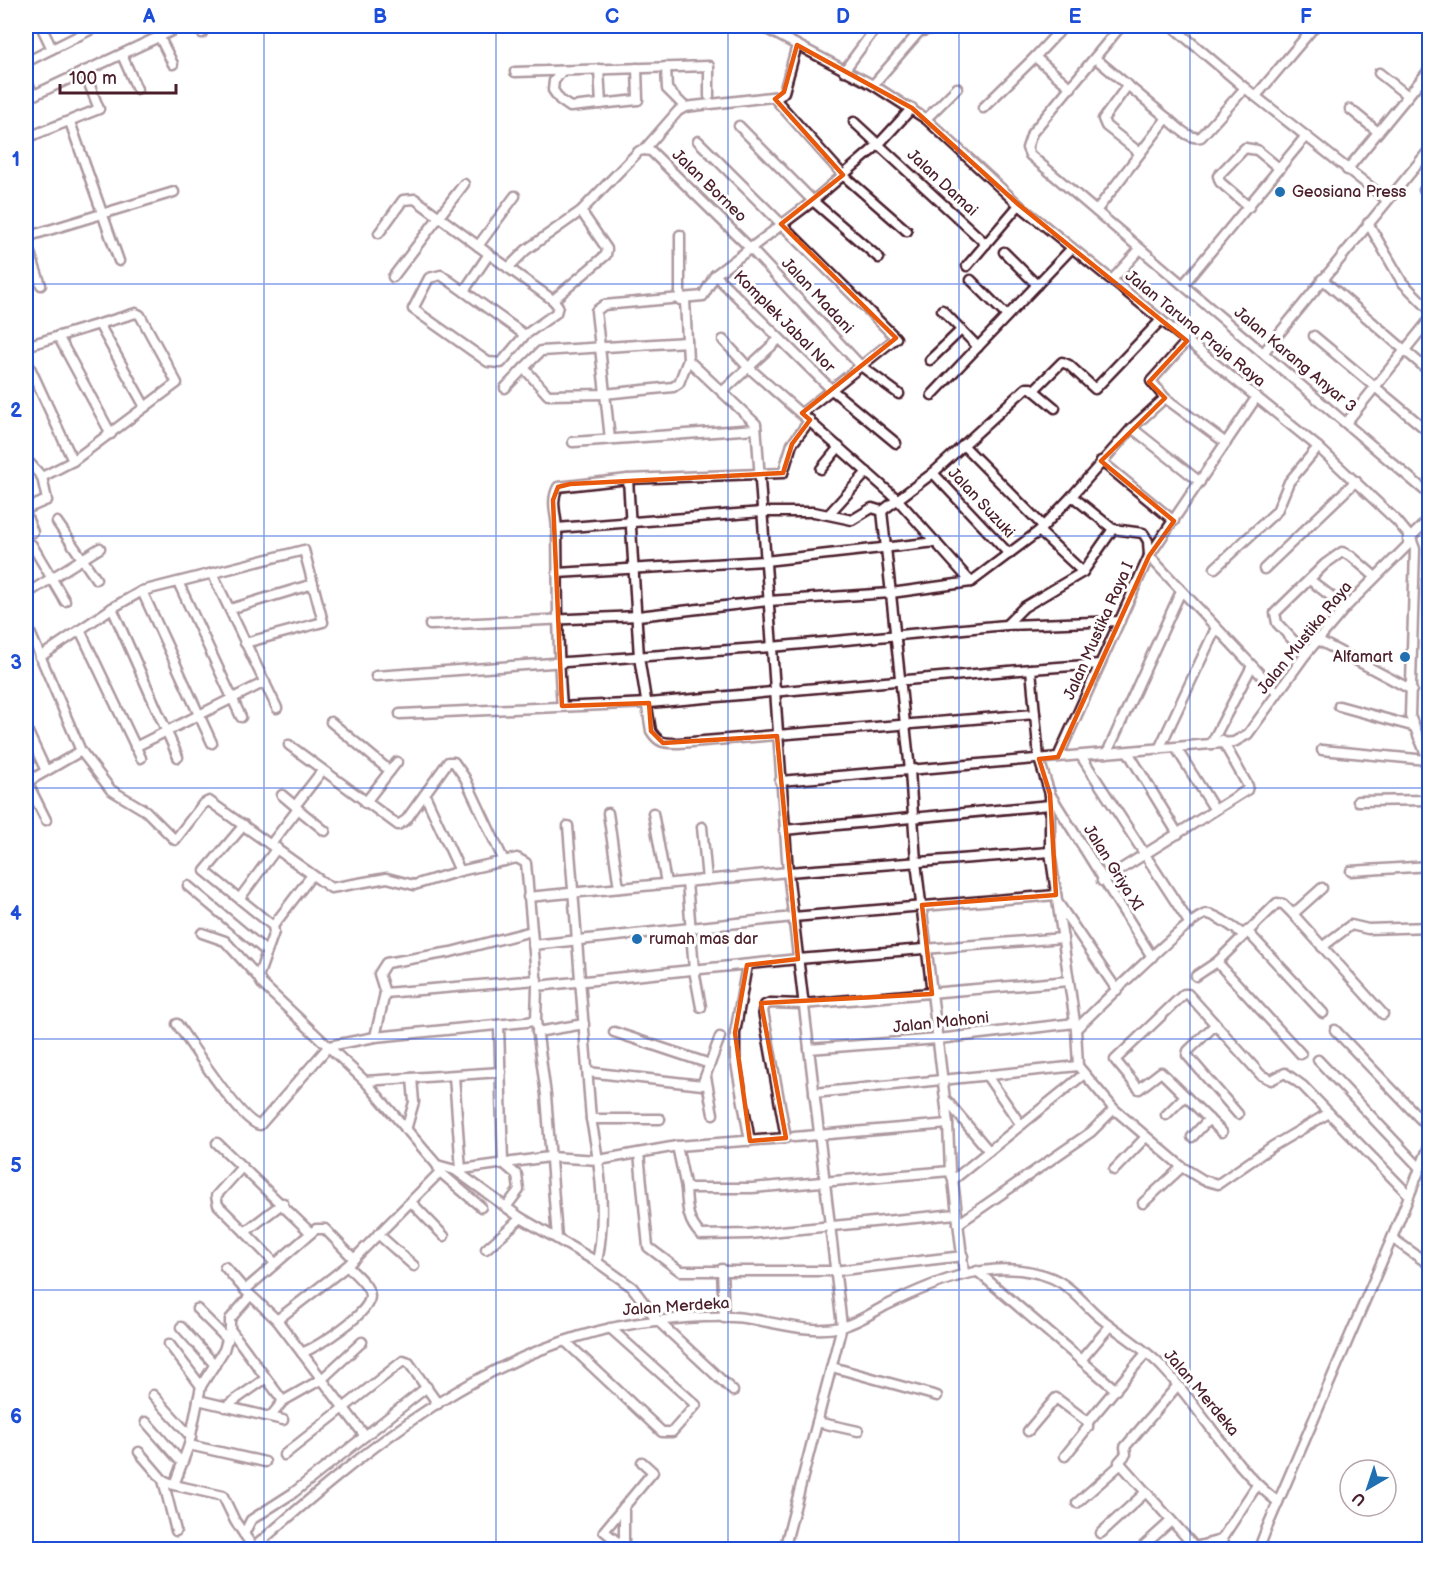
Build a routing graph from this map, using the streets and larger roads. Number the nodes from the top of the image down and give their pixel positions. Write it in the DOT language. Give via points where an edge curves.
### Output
graph roads {
  1 [pos="41,26"];
  2 [pos="98,26"];
  3 [pos="182,26"];
  4 [pos="761,26"];
  5 [pos="877,26"];
  6 [pos="1046,26"];
  7 [pos="1064,26"];
  8 [pos="1120,26"];
  9 [pos="1173,26"];
  10 [pos="1315,26"];
  11 [pos="938,27"];
  12 [pos="87,28"];
  13 [pos="1057,34"];
  14 [pos="160,38"];
  15 [pos="797,45"];
  16 [pos="51,49"];
  17 [pos="122,55"];
  18 [pos="1035,57"];
  19 [pos="1095,58"];
  20 [pos="26,62"];
  21 [pos="173,64"];
  22 [pos="666,67"];
  23 [pos="637,68"];
  24 [pos="599,69"];
  25 [pos="1430,69"];
  26 [pos="84,71"];
  27 [pos="562,71"];
  28 [pos="844,71"];
  29 [pos="515,72"];
  30 [pos="1379,73"];
  31 [pos="26,81"];
  32 [pos="873,85"];
  33 [pos="1128,86"];
  34 [pos="957,88"];
  35 [pos="1071,88"];
  36 [pos="1245,88"];
  37 [pos="137,89"];
  38 [pos="708,96"];
  39 [pos="1256,96"];
  40 [pos="1408,96"];
  41 [pos="775,99"];
  42 [pos="601,104"];
  43 [pos="685,107"];
  44 [pos="912,108"];
  45 [pos="983,108"];
  46 [pos="1350,109"];
  47 [pos="1167,118"];
  48 [pos="926,119"];
  49 [pos="70,122"];
  50 [pos="854,122"];
  51 [pos="740,126"];
  52 [pos="1378,132"];
  53 [pos="1306,136"];
  54 [pos="26,138"];
  55 [pos="698,141"];
  56 [pos="878,145"];
  57 [pos="1430,149"];
  58 [pos="644,150"];
  59 [pos="1140,153"];
  60 [pos="1280,169"];
  61 [pos="1347,170"];
  62 [pos="843,175"];
  63 [pos="464,184"];
  64 [pos="174,192"];
  65 [pos="515,196"];
  66 [pos="1386,200"];
  67 [pos="813,201"];
  68 [pos="1019,206"];
  69 [pos="1249,207"];
  70 [pos="581,211"];
  71 [pos="1096,211"];
  72 [pos="102,214"];
  73 [pos="438,216"];
  74 [pos="1368,223"];
  75 [pos="781,224"];
  76 [pos="907,231"];
  77 [pos="379,233"];
  78 [pos="680,235"];
  79 [pos="26,239"];
  80 [pos="986,244"];
  81 [pos="478,246"];
  82 [pos="750,248"];
  83 [pos="1072,248"];
  84 [pos="1140,249"];
  85 [pos="1004,252"];
  86 [pos="489,254"];
  87 [pos="879,258"];
  88 [pos="119,261"];
  89 [pos="967,266"];
  90 [pos="508,267"];
  91 [pos="715,275"];
  92 [pos="393,277"];
  93 [pos="1322,279"];
  94 [pos="971,280"];
  95 [pos="1112,280"];
  96 [pos="41,285"];
  97 [pos="1037,285"];
  98 [pos="1183,285"];
  99 [pos="464,291"];
  100 [pos="553,300"];
  101 [pos="683,300"];
  102 [pos="942,310"];
  103 [pos="1430,310"];
  104 [pos="1007,316"];
  105 [pos="1430,319"];
  106 [pos="1161,320"];
  107 [pos="99,324"];
  108 [pos="961,330"];
  109 [pos="525,335"];
  110 [pos="58,336"];
  111 [pos="1314,336"];
  112 [pos="779,339"];
  113 [pos="723,340"];
  114 [pos="1186,341"];
  115 [pos="687,342"];
  116 [pos="26,346"];
  117 [pos="978,347"];
  118 [pos="600,349"];
  119 [pos="1404,351"];
  120 [pos="1264,352"];
  121 [pos="26,359"];
  122 [pos="688,360"];
  123 [pos="930,360"];
  124 [pos="861,366"];
  125 [pos="748,367"];
  126 [pos="524,368"];
  127 [pos="1430,372"];
  128 [pos="1375,386"];
  129 [pos="505,388"];
  130 [pos="832,390"];
  131 [pos="1034,390"];
  132 [pos="722,392"];
  133 [pos="604,394"];
  134 [pos="899,394"];
  135 [pos="932,395"];
  136 [pos="1165,398"];
  137 [pos="1256,398"];
  138 [pos="145,407"];
  139 [pos="1056,408"];
  140 [pos="802,413"];
  141 [pos="810,420"];
  142 [pos="1346,423"];
  143 [pos="1132,428"];
  144 [pos="756,429"];
  145 [pos="1430,433"];
  146 [pos="111,435"];
  147 [pos="610,439"];
  148 [pos="573,442"];
  149 [pos="896,443"];
  150 [pos="1226,443"];
  151 [pos="963,445"];
  152 [pos="839,447"];
  153 [pos="1318,447"];
  154 [pos="26,460"];
  155 [pos="1101,461"];
  156 [pos="73,462"];
  157 [pos="821,469"];
  158 [pos="867,472"];
  159 [pos="933,473"];
  160 [pos="759,474"];
  161 [pos="42,477"];
  162 [pos="628,479"];
  163 [pos="1356,481"];
  164 [pos="1200,482"];
  165 [pos="1430,495"];
  166 [pos="1072,496"];
  167 [pos="897,499"];
  168 [pos="26,509"];
  169 [pos="882,511"];
  170 [pos="762,512"];
  171 [pos="829,514"];
  172 [pos="26,515"];
  173 [pos="1430,518"];
  174 [pos="1174,520"];
  175 [pos="57,522"];
  176 [pos="632,524"];
  177 [pos="557,528"];
  178 [pos="1041,528"];
  179 [pos="1113,529"];
  180 [pos="33,531"];
  181 [pos="1411,538"];
  182 [pos="936,542"];
  183 [pos="32,545"];
  184 [pos="100,548"];
  185 [pos="886,549"];
  186 [pos="1009,554"];
  187 [pos="1149,556"];
  188 [pos="82,557"];
  189 [pos="765,561"];
  190 [pos="635,568"];
  191 [pos="1215,568"];
  192 [pos="1264,569"];
  193 [pos="1083,572"];
  194 [pos="557,573"];
  195 [pos="1372,574"];
  196 [pos="213,575"];
  197 [pos="50,577"];
  198 [pos="96,579"];
  199 [pos="1310,580"];
  200 [pos="971,582"];
  201 [pos="179,584"];
  202 [pos="313,584"];
  203 [pos="142,591"];
  204 [pos="1181,591"];
  205 [pos="891,593"];
  206 [pos="26,594"];
  207 [pos="65,601"];
  208 [pos="768,601"];
  209 [pos="1341,604"];
  210 [pos="112,608"];
  211 [pos="230,609"];
  212 [pos="638,616"];
  213 [pos="556,617"];
  214 [pos="1120,621"];
  215 [pos="430,625"];
  216 [pos="1006,625"];
  217 [pos="26,626"];
  218 [pos="1216,628"];
  219 [pos="80,630"];
  220 [pos="895,635"];
  221 [pos="1315,639"];
  222 [pos="245,644"];
  223 [pos="771,647"];
  224 [pos="1304,652"];
  225 [pos="40,657"];
  226 [pos="639,657"];
  227 [pos="558,663"];
  228 [pos="1100,664"];
  229 [pos="1252,666"];
  230 [pos="1031,669"];
  231 [pos="376,676"];
  232 [pos="900,680"];
  233 [pos="265,682"];
  234 [pos="1275,690"];
  235 [pos="1412,690"];
  236 [pos="774,692"];
  237 [pos="231,698"];
  238 [pos="649,703"];
  239 [pos="562,706"];
  240 [pos="1339,706"];
  241 [pos="277,708"];
  242 [pos="400,714"];
  243 [pos="1035,714"];
  244 [pos="198,715"];
  245 [pos="241,717"];
  246 [pos="331,722"];
  247 [pos="905,724"];
  248 [pos="1412,726"];
  249 [pos="26,728"];
  250 [pos="167,732"];
  251 [pos="777,736"];
  252 [pos="212,743"];
  253 [pos="1218,743"];
  254 [pos="289,745"];
  255 [pos="135,747"];
  256 [pos="1176,748"];
  257 [pos="1159,749"];
  258 [pos="1322,750"];
  259 [pos="81,751"];
  260 [pos="1128,752"];
  261 [pos="1107,753"];
  262 [pos="1081,756"];
  263 [pos="1058,757"];
  264 [pos="141,758"];
  265 [pos="178,758"];
  266 [pos="1039,759"];
  267 [pos="397,762"];
  268 [pos="1428,762"];
  269 [pos="910,770"];
  270 [pos="46,771"];
  271 [pos="322,771"];
  272 [pos="390,771"];
  273 [pos="26,781"];
  274 [pos="780,781"];
  275 [pos="1050,794"];
  276 [pos="282,795"];
  277 [pos="425,795"];
  278 [pos="1358,801"];
  279 [pos="1430,801"];
  280 [pos="365,803"];
  281 [pos="1050,805"];
  282 [pos="296,807"];
  283 [pos="1215,810"];
  284 [pos="608,813"];
  285 [pos="653,813"];
  286 [pos="913,818"];
  287 [pos="46,820"];
  288 [pos="244,825"];
  289 [pos="568,826"];
  290 [pos="702,827"];
  291 [pos="784,830"];
  292 [pos="325,831"];
  293 [pos="1178,834"];
  294 [pos="274,846"];
  295 [pos="1050,852"];
  296 [pos="1143,856"];
  297 [pos="504,861"];
  298 [pos="916,862"];
  299 [pos="1430,866"];
  300 [pos="460,871"];
  301 [pos="1351,871"];
  302 [pos="788,872"];
  303 [pos="312,875"];
  304 [pos="707,880"];
  305 [pos="1102,881"];
  306 [pos="687,882"];
  307 [pos="666,884"];
  308 [pos="188,886"];
  309 [pos="619,888"];
  310 [pos="1322,888"];
  311 [pos="574,892"];
  312 [pos="528,897"];
  313 [pos="240,898"];
  314 [pos="1057,898"];
  315 [pos="921,905"];
  316 [pos="1293,914"];
  317 [pos="793,917"];
  318 [pos="1190,924"];
  319 [pos="273,926"];
  320 [pos="1430,927"];
  321 [pos="690,928"];
  322 [pos="532,931"];
  323 [pos="1245,932"];
  324 [pos="202,933"];
  325 [pos="1062,938"];
  326 [pos="578,940"];
  327 [pos="533,945"];
  328 [pos="1322,947"];
  329 [pos="927,949"];
  330 [pos="267,952"];
  331 [pos="1152,957"];
  332 [pos="798,959"];
  333 [pos="1217,962"];
  334 [pos="747,964"];
  335 [pos="694,970"];
  336 [pos="1196,976"];
  337 [pos="258,977"];
  338 [pos="582,981"];
  339 [pos="1069,981"];
  340 [pos="537,983"];
  341 [pos="1117,990"];
  342 [pos="385,993"];
  343 [pos="932,994"];
  344 [pos="803,1004"];
  345 [pos="701,1007"];
  346 [pos="1323,1013"];
  347 [pos="1383,1014"];
  348 [pos="536,1021"];
  349 [pos="177,1024"];
  350 [pos="584,1024"];
  351 [pos="1216,1024"];
  352 [pos="499,1026"];
  353 [pos="1076,1026"];
  354 [pos="1335,1030"];
  355 [pos="537,1032"];
  356 [pos="614,1032"];
  357 [pos="375,1037"];
  358 [pos="720,1037"];
  359 [pos="938,1039"];
  360 [pos="329,1046"];
  361 [pos="808,1049"];
  362 [pos="1301,1054"];
  363 [pos="1318,1060"];
  364 [pos="710,1064"];
  365 [pos="1077,1066"];
  366 [pos="501,1072"];
  367 [pos="588,1072"];
  368 [pos="1083,1074"];
  369 [pos="706,1075"];
  370 [pos="454,1076"];
  371 [pos="987,1076"];
  372 [pos="412,1078"];
  373 [pos="365,1081"];
  374 [pos="943,1081"];
  375 [pos="814,1093"];
  376 [pos="1185,1096"];
  377 [pos="945,1100"];
  378 [pos="1114,1109"];
  379 [pos="1329,1113"];
  380 [pos="713,1114"];
  381 [pos="1238,1114"];
  382 [pos="1166,1115"];
  383 [pos="591,1119"];
  384 [pos="660,1119"];
  385 [pos="1209,1119"];
  386 [pos="948,1124"];
  387 [pos="1021,1125"];
  388 [pos="1430,1129"];
  389 [pos="406,1130"];
  390 [pos="1221,1132"];
  391 [pos="819,1136"];
  392 [pos="794,1137"];
  393 [pos="1192,1137"];
  394 [pos="1145,1138"];
  395 [pos="750,1141"];
  396 [pos="217,1143"];
  397 [pos="1430,1144"];
  398 [pos="677,1146"];
  399 [pos="989,1151"];
  400 [pos="639,1153"];
  401 [pos="549,1157"];
  402 [pos="599,1160"];
  403 [pos="502,1164"];
  404 [pos="242,1167"];
  405 [pos="1182,1167"];
  406 [pos="1420,1168"];
  407 [pos="438,1169"];
  408 [pos="458,1170"];
  409 [pos="1114,1170"];
  410 [pos="950,1171"];
  411 [pos="954,1180"];
  412 [pos="824,1182"];
  413 [pos="686,1188"];
  414 [pos="1409,1195"];
  415 [pos="283,1203"];
  416 [pos="412,1203"];
  417 [pos="1143,1203"];
  418 [pos="481,1207"];
  419 [pos="506,1207"];
  420 [pos="956,1214"];
  421 [pos="521,1218"];
  422 [pos="958,1224"];
  423 [pos="829,1226"];
  424 [pos="245,1232"];
  425 [pos="311,1233"];
  426 [pos="378,1234"];
  427 [pos="444,1236"];
  428 [pos="557,1238"];
  429 [pos="1392,1238"];
  430 [pos="486,1249"];
  431 [pos="963,1256"];
  432 [pos="354,1259"];
  433 [pos="597,1262"];
  434 [pos="275,1263"];
  435 [pos="1430,1265"];
  436 [pos="347,1266"];
  437 [pos="414,1266"];
  438 [pos="225,1267"];
  439 [pos="722,1269"];
  440 [pos="834,1271"];
  441 [pos="977,1271"];
  442 [pos="964,1274"];
  443 [pos="247,1293"];
  444 [pos="197,1309"];
  445 [pos="724,1318"];
  446 [pos="278,1320"];
  447 [pos="657,1320"];
  448 [pos="842,1326"];
  449 [pos="1110,1326"];
  450 [pos="181,1327"];
  451 [pos="610,1328"];
  452 [pos="230,1329"];
  453 [pos="228,1340"];
  454 [pos="362,1341"];
  455 [pos="565,1341"];
  456 [pos="169,1344"];
  457 [pos="302,1353"];
  458 [pos="1146,1353"];
  459 [pos="1081,1360"];
  460 [pos="215,1365"];
  461 [pos="832,1367"];
  462 [pos="265,1379"];
  463 [pos="322,1379"];
  464 [pos="1178,1385"];
  465 [pos="201,1386"];
  466 [pos="427,1387"];
  467 [pos="1116,1390"];
  468 [pos="733,1391"];
  469 [pos="153,1395"];
  470 [pos="938,1396"];
  471 [pos="198,1400"];
  472 [pos="283,1401"];
  473 [pos="438,1404"];
  474 [pos="343,1406"];
  475 [pos="225,1407"];
  476 [pos="271,1416"];
  477 [pos="283,1420"];
  478 [pos="146,1422"];
  479 [pos="817,1422"];
  480 [pos="1088,1422"];
  481 [pos="858,1431"];
  482 [pos="1028,1431"];
  483 [pos="365,1436"];
  484 [pos="190,1441"];
  485 [pos="139,1452"];
  486 [pos="284,1455"];
  487 [pos="1065,1456"];
  488 [pos="265,1461"];
  489 [pos="642,1462"];
  490 [pos="182,1463"];
  491 [pos="1121,1464"];
  492 [pos="163,1480"];
  493 [pos="174,1485"];
  494 [pos="1257,1485"];
  495 [pos="1146,1492"];
  496 [pos="1278,1502"];
  497 [pos="1077,1503"];
  498 [pos="624,1507"];
  499 [pos="1171,1521"];
  500 [pos="176,1531"];
  501 [pos="1101,1533"];
  502 [pos="244,1534"];
  503 [pos="1221,1540"];
  504 [pos="252,1548"];
  505 [pos="623,1548"];
  506 [pos="784,1550"];
  507 [pos="1139,1550"];
  508 [pos="1230,1550"];
  509 [pos="1263,1550"];
  1 -- 16 [label="street"];
  2 -- 12 [label="street"];
  3 -- 14 [label="street"];
  4 -- 15 [label="street, Jalan Taruna Praja Raya"];
  5 -- 28 [label="street"];
  6 -- 13 [label="street"];
  7 -- 13 [label="street"];
  8 -- 19 [label="street"];
  9 -- 36 [label="street"];
  10 -- 39 [label="street"];
  11 -- 32 [label="street" via="919,32"];
  12 -- 16 [label="street"];
  13 -- 18 [label="street"];
  14 -- 17 [label="street"];
  14 -- 21 [label="street"];
  15 -- 28 [label="street, Jalan Taruna Praja Raya"];
  15 -- 41 [label="street" via="784,92"];
  16 -- 20 [label="street"];
  17 -- 26 [label="street"];
  17 -- 37 [label="street"];
  18 -- 35 [label="street"];
  18 -- 45 [label="street"];
  19 -- 33 [label="street"];
  19 -- 35 [label="street"];
  22 -- 23 [label="street"];
  22 -- 38 [label="street" via="709,66"];
  22 -- 43 [label="street" via="667,89"];
  23 -- 24 [label="street"];
  23 -- 42 [label="street" via="638,100"];
  24 -- 27 [label="street"];
  24 -- 42 [label="street"];
  25 -- 40 [label="street"];
  26 -- 31 [label="street" via="33,95"];
  26 -- 49 [label="street" via="99,109"];
  27 -- 29 [label="street"];
  27 -- 42 [label="street" via="553,90 560,100 570,107"];
  28 -- 32 [label="street, Jalan Taruna Praja Raya"];
  30 -- 40 [label="street"];
  32 -- 44 [label="street, Jalan Taruna Praja Raya"];
  33 -- 47 [label="street"];
  33 -- 59 [label="street" via="1104,115 1103,122"];
  34 -- 48 [label="street"];
  35 -- 71 [label="street, Jalan Karang Anyar 3" via="1032,134 1027,148"];
  36 -- 39 [label="street"];
  36 -- 47 [label="street" via="1201,137 1188,135"];
  39 -- 53 [label="street"];
  40 -- 52 [label="street"];
  41 -- 43 [label="street"];
  41 -- 62 [label="street"];
  43 -- 58 [label="street"];
  44 -- 48 [label="street, Jalan Taruna Praja Raya"];
  44 -- 56 [label="street"];
  46 -- 52 [label="street"];
  47 -- 59 [label="street"];
  48 -- 68 [label="street, Jalan Taruna Praja Raya"];
  49 -- 54 [label="street"];
  49 -- 72 [label="street"];
  50 -- 56 [label="street, Jalan Damai"];
  51 -- 67 [label="street"];
  52 -- 61 [label="street"];
  53 -- 60 [label="street"];
  53 -- 61 [label="street"];
  55 -- 75 [label="street"];
  56 -- 62 [label="street"];
  56 -- 80 [label="street, Jalan Damai"];
  57 -- 66 [label="street"];
  58 -- 70 [label="street"];
  58 -- 82 [label="street, Jalan Borneo" via="651,151"];
  59 -- 71 [label="street"];
  60 -- 69 [label="street"];
  60 -- 69 [label="street" via="1257,150 1245,148 1218,176"];
  61 -- 66 [label="street"];
  62 -- 67 [label="street"];
  62 -- 76 [label="street"];
  63 -- 73 [label="street"];
  64 -- 72 [label="street"];
  65 -- 81 [label="street"];
  66 -- 74 [label="street"];
  67 -- 75 [label="street"];
  67 -- 87 [label="street"];
  68 -- 80 [label="street"];
  68 -- 83 [label="street, Jalan Taruna Praja Raya"];
  69 -- 98 [label="street"];
  70 -- 90 [label="street" via="525,250"];
  70 -- 100 [label="street" via="607,249 606,255"];
  71 -- 84 [label="street, Jalan Karang Anyar 3"];
  72 -- 79 [label="street"];
  72 -- 88 [label="street"];
  73 -- 77 [label="street" via="408,198"];
  73 -- 81 [label="street"];
  73 -- 92 [label="street"];
  74 -- 93 [label="street"];
  74 -- 103 [label="street" via="1402,282"];
  75 -- 82 [label="street"];
  75 -- 124 [label="street" via="896,338"];
  78 -- 101 [label="street"];
  79 -- 96 [label="street"];
  80 -- 89 [label="street"];
  81 -- 86 [label="street"];
  82 -- 91 [label="street"];
  82 -- 124 [label="street, Jalan Madani"];
  83 -- 95 [label="street, Jalan Taruna Praja Raya"];
  83 -- 97 [label="street"];
  84 -- 95 [label="street"];
  84 -- 98 [label="street, Jalan Karang Anyar 3"];
  85 -- 97 [label="street"];
  86 -- 90 [label="street"];
  86 -- 99 [label="street"];
  90 -- 100 [label="street"];
  91 -- 101 [label="street" via="703,296"];
  91 -- 112 [label="street, Komplek Jabal Nor"];
  93 -- 119 [label="street"];
  93 -- 120 [label="street"];
  94 -- 104 [label="street"];
  95 -- 106 [label="street, Jalan Taruna Praja Raya"];
  97 -- 104 [label="street"];
  98 -- 120 [label="street, Jalan Karang Anyar 3"];
  99 -- 109 [label="street"];
  99 -- 109 [label="street" via="436,275 429,278 413,309 494,364 501,363"];
  100 -- 109 [label="street" via="558,306 556,313"];
  101 -- 115 [label="street"];
  101 -- 118 [label="street" via="604,305 596,311"];
  102 -- 108 [label="street"];
  104 -- 117 [label="street"];
  105 -- 119 [label="street"];
  106 -- 114 [label="street, Jalan Taruna Praja Raya"];
  106 -- 131 [label="street" via="1095,389 1062,363"];
  107 -- 110 [label="street"];
  107 -- 138 [label="street"];
  107 -- 138 [label="street" via="132,312 140,315 177,382"];
  108 -- 117 [label="street"];
  108 -- 123 [label="street"];
  110 -- 116 [label="street"];
  110 -- 146 [label="street"];
  111 -- 128 [label="street"];
  112 -- 125 [label="street"];
  112 -- 130 [label="street, Komplek Jabal Nor"];
  113 -- 125 [label="street"];
  114 -- 136 [label="street" via="1151,381"];
  114 -- 137 [label="street, Jalan Taruna Praja Raya"];
  115 -- 118 [label="street"];
  115 -- 122 [label="street"];
  117 -- 135 [label="street"];
  118 -- 126 [label="street" via="541,351"];
  118 -- 133 [label="street"];
  119 -- 127 [label="street"];
  119 -- 128 [label="street"];
  120 -- 142 [label="street, Jalan Karang Anyar 3"];
  121 -- 156 [label="street"];
  122 -- 132 [label="street"];
  122 -- 133 [label="street" via="679,383 673,387"];
  124 -- 130 [label="street"];
  124 -- 134 [label="street, Jalan Madani"];
  125 -- 132 [label="street"];
  125 -- 140 [label="street"];
  126 -- 129 [label="street"];
  126 -- 133 [label="street" via="548,394"];
  128 -- 142 [label="street"];
  128 -- 145 [label="street"];
  130 -- 140 [label="street"];
  130 -- 149 [label="street, Komplek Jabal Nor"];
  131 -- 139 [label="street"];
  131 -- 151 [label="street" via="1026,388"];
  132 -- 144 [label="street" via="756,424"];
  133 -- 147 [label="street"];
  136 -- 143 [label="street"];
  136 -- 150 [label="street"];
  137 -- 150 [label="street"];
  137 -- 153 [label="street, Jalan Taruna Praja Raya"];
  138 -- 146 [label="street"];
  140 -- 141 [label="street"];
  141 -- 152 [label="street"];
  141 -- 160 [label="street" via="792,444 783,474"];
  142 -- 165 [label="street, Jalan Karang Anyar 3"];
  143 -- 155 [label="street"];
  143 -- 164 [label="street"];
  144 -- 147 [label="street"];
  144 -- 160 [label="street"];
  146 -- 156 [label="street"];
  147 -- 148 [label="street"];
  150 -- 164 [label="street"];
  151 -- 159 [label="street"];
  151 -- 178 [label="street"];
  152 -- 157 [label="street"];
  152 -- 158 [label="street"];
  153 -- 163 [label="street, Jalan Taruna Praja Raya"];
  153 -- 191 [label="street" via="1289,482 1277,511"];
  154 -- 161 [label="street"];
  155 -- 166 [label="street"];
  155 -- 174 [label="street"];
  156 -- 161 [label="street"];
  158 -- 167 [label="street"];
  158 -- 171 [label="street"];
  159 -- 167 [label="street"];
  159 -- 186 [label="street, Jalan Suzuki"];
  160 -- 162 [label="street"];
  160 -- 170 [label="street"];
  161 -- 168 [label="street" via="47,500"];
  162 -- 176 [label="street"];
  162 -- 177 [label="street" via="558,487 553,500"];
  163 -- 181 [label="street, Jalan Taruna Praja Raya"];
  163 -- 192 [label="street"];
  164 -- 174 [label="street"];
  166 -- 178 [label="street"];
  166 -- 179 [label="street"];
  167 -- 169 [label="street"];
  167 -- 182 [label="street"];
  169 -- 171 [label="street" via="872,508 852,520"];
  169 -- 185 [label="street"];
  170 -- 171 [label="street"];
  170 -- 176 [label="street"];
  170 -- 189 [label="street"];
  172 -- 180 [label="street"];
  173 -- 181 [label="street"];
  174 -- 187 [label="street"];
  175 -- 188 [label="street"];
  176 -- 177 [label="street"];
  176 -- 190 [label="street"];
  177 -- 194 [label="street"];
  178 -- 186 [label="street"];
  178 -- 193 [label="street"];
  179 -- 187 [label="street" via="1143,533"];
  179 -- 193 [label="street"];
  181 -- 195 [label="street, Jalan Mustika Raya"];
  181 -- 221 [label="street, Jalan Mustika Raya"];
  181 -- 235 [label="street" via="1415,549"];
  182 -- 185 [label="street"];
  182 -- 200 [label="street"];
  183 -- 197 [label="street"];
  184 -- 188 [label="street"];
  185 -- 189 [label="street"];
  185 -- 205 [label="street"];
  186 -- 200 [label="street"];
  187 -- 204 [label="street, Jalan Mustika Raya I"];
  187 -- 214 [label="street, Jalan Mustika Raya I"];
  188 -- 197 [label="street"];
  188 -- 198 [label="street"];
  189 -- 190 [label="street"];
  189 -- 208 [label="street"];
  190 -- 194 [label="street"];
  190 -- 212 [label="street"];
  193 -- 216 [label="street" via="1024,607"];
  194 -- 213 [label="street"];
  195 -- 199 [label="street" via="1342,552"];
  195 -- 209 [label="street, Jalan Mustika Raya"];
  196 -- 201 [label="street"];
  196 -- 202 [label="street" via="304,550"];
  196 -- 211 [label="street"];
  197 -- 206 [label="street"];
  197 -- 207 [label="street"];
  199 -- 209 [label="street"];
  199 -- 224 [label="street" via="1275,613 1277,623"];
  200 -- 205 [label="street"];
  201 -- 203 [label="street"];
  201 -- 237 [label="street"];
  202 -- 211 [label="street"];
  202 -- 222 [label="street" via="323,622"];
  203 -- 210 [label="street"];
  203 -- 244 [label="street"];
  204 -- 218 [label="street, Jalan Mustika Raya I"];
  204 -- 261 [label="street"];
  205 -- 208 [label="street"];
  205 -- 220 [label="street"];
  208 -- 212 [label="street"];
  208 -- 223 [label="street"];
  209 -- 221 [label="street, Jalan Mustika Raya"];
  210 -- 219 [label="street"];
  210 -- 250 [label="street"];
  211 -- 222 [label="street"];
  212 -- 213 [label="street"];
  212 -- 226 [label="street"];
  213 -- 215 [label="street"];
  213 -- 227 [label="street"];
  214 -- 216 [label="street"];
  214 -- 228 [label="street, Jalan Mustika Raya I"];
  216 -- 220 [label="street"];
  217 -- 225 [label="street"];
  218 -- 229 [label="street, Jalan Mustika Raya I"];
  218 -- 257 [label="street"];
  219 -- 225 [label="street"];
  219 -- 255 [label="street"];
  220 -- 223 [label="street"];
  220 -- 232 [label="street"];
  221 -- 224 [label="street, Jalan Mustika Raya"];
  221 -- 235 [label="street"];
  222 -- 233 [label="street"];
  223 -- 226 [label="street"];
  223 -- 236 [label="street"];
  224 -- 234 [label="street, Jalan Mustika Raya"];
  225 -- 259 [label="street"];
  226 -- 227 [label="street"];
  226 -- 238 [label="street"];
  227 -- 231 [label="street"];
  227 -- 239 [label="street"];
  228 -- 230 [label="street"];
  228 -- 263 [label="street, Jalan Mustika Raya I"];
  229 -- 234 [label="street, Jalan Mustika Raya I"];
  229 -- 253 [label="street"];
  230 -- 232 [label="street"];
  230 -- 243 [label="street"];
  232 -- 236 [label="street"];
  232 -- 247 [label="street"];
  233 -- 237 [label="street"];
  233 -- 241 [label="street"];
  234 -- 253 [label="street, Jalan Mustika Raya" via="1248,734"];
  235 -- 248 [label="street"];
  236 -- 238 [label="street"];
  236 -- 251 [label="street"];
  237 -- 244 [label="street"];
  237 -- 245 [label="street"];
  238 -- 239 [label="street"];
  238 -- 251 [label="street" via="651,731 663,743"];
  239 -- 242 [label="street"];
  240 -- 248 [label="street"];
  243 -- 247 [label="street"];
  243 -- 266 [label="street"];
  244 -- 250 [label="street"];
  244 -- 252 [label="street"];
  246 -- 272 [label="street"];
  247 -- 251 [label="street"];
  247 -- 269 [label="street"];
  248 -- 268 [label="street"];
  249 -- 270 [label="street"];
  250 -- 255 [label="street"];
  250 -- 265 [label="street"];
  251 -- 274 [label="street"];
  253 -- 256 [label="street, Jalan Mustika Raya"];
  253 -- 283 [label="street" via="1247,789"];
  254 -- 271 [label="street"];
  255 -- 264 [label="street"];
  256 -- 257 [label="street, Jalan Mustika Raya"];
  256 -- 283 [label="street"];
  257 -- 260 [label="street, Jalan Mustika Raya"];
  258 -- 268 [label="street"];
  259 -- 270 [label="street"];
  259 -- 288 [label="street" via="111,790 146,811 176,840 209,801"];
  260 -- 261 [label="street, Jalan Mustika Raya"];
  260 -- 293 [label="street"];
  261 -- 262 [label="street, Jalan Mustika Raya"];
  262 -- 263 [label="street, Jalan Mustika Raya"];
  262 -- 296 [label="street"];
  263 -- 266 [label="street, Jalan Mustika Raya"];
  266 -- 269 [label="street, Jalan Mustika Raya"];
  266 -- 275 [label="street"];
  267 -- 272 [label="street"];
  269 -- 274 [label="street, Jalan Mustika Raya"];
  269 -- 286 [label="street"];
  270 -- 273 [label="street"];
  271 -- 280 [label="street"];
  271 -- 282 [label="street"];
  272 -- 280 [label="street"];
  273 -- 287 [label="street"];
  274 -- 291 [label="street"];
  275 -- 281 [label="street"];
  275 -- 305 [label="street, Jalan Griya XI"];
  276 -- 282 [label="street"];
  277 -- 280 [label="street" via="398,825"];
  277 -- 297 [label="street" via="448,762 454,762"];
  277 -- 300 [label="street"];
  278 -- 279 [label="street"];
  281 -- 286 [label="street"];
  281 -- 295 [label="street"];
  282 -- 292 [label="street"];
  282 -- 294 [label="street"];
  283 -- 293 [label="street"];
  284 -- 309 [label="street"];
  285 -- 307 [label="street"];
  286 -- 291 [label="street"];
  286 -- 298 [label="street"];
  288 -- 294 [label="street"];
  288 -- 313 [label="street" via="205,872"];
  289 -- 311 [label="street"];
  290 -- 304 [label="street"];
  291 -- 302 [label="street"];
  293 -- 296 [label="street"];
  294 -- 303 [label="street"];
  294 -- 313 [label="street"];
  295 -- 298 [label="street"];
  295 -- 314 [label="street"];
  296 -- 305 [label="street"];
  296 -- 318 [label="street"];
  297 -- 300 [label="street"];
  297 -- 312 [label="street" via="518,858 525,863"];
  298 -- 302 [label="street"];
  298 -- 315 [label="street"];
  299 -- 301 [label="street"];
  300 -- 303 [label="street" via="414,885 387,878 335,888"];
  302 -- 304 [label="street"];
  302 -- 317 [label="street"];
  303 -- 319 [label="street"];
  304 -- 306 [label="street"];
  305 -- 331 [label="street, Jalan Griya XI"];
  306 -- 307 [label="street"];
  306 -- 321 [label="street"];
  307 -- 309 [label="street"];
  308 -- 330 [label="street"];
  309 -- 311 [label="street"];
  310 -- 316 [label="street"];
  311 -- 312 [label="street"];
  311 -- 326 [label="street"];
  312 -- 322 [label="street"];
  313 -- 319 [label="street"];
  314 -- 315 [label="street"];
  314 -- 325 [label="street"];
  314 -- 341 [label="street"];
  315 -- 317 [label="street"];
  315 -- 329 [label="street"];
  316 -- 323 [label="street" via="1277,903"];
  316 -- 328 [label="street"];
  317 -- 321 [label="street"];
  317 -- 332 [label="street"];
  318 -- 323 [label="street" via="1208,914"];
  318 -- 331 [label="street"];
  319 -- 330 [label="street"];
  320 -- 328 [label="street" via="1368,929 1351,925"];
  321 -- 326 [label="street"];
  321 -- 335 [label="street"];
  322 -- 327 [label="street"];
  322 -- 342 [label="street" via="451,952 386,963 379,974"];
  323 -- 333 [label="street"];
  323 -- 346 [label="street"];
  324 -- 337 [label="street" via="225,941"];
  325 -- 329 [label="street"];
  325 -- 339 [label="street"];
  326 -- 327 [label="street"];
  326 -- 338 [label="street"];
  327 -- 340 [label="street"];
  328 -- 347 [label="street"];
  329 -- 332 [label="street"];
  329 -- 343 [label="street"];
  330 -- 337 [label="street"];
  331 -- 341 [label="street"];
  332 -- 334 [label="street"];
  332 -- 344 [label="street"];
  333 -- 336 [label="street"];
  333 -- 362 [label="street"];
  334 -- 335 [label="street"];
  334 -- 395 [label="street" via="735,1033 735,1058"];
  335 -- 338 [label="street"];
  335 -- 345 [label="street"];
  337 -- 360 [label="street"];
  338 -- 340 [label="street"];
  338 -- 350 [label="street"];
  339 -- 343 [label="street"];
  339 -- 353 [label="street"];
  340 -- 342 [label="street"];
  340 -- 348 [label="street"];
  341 -- 353 [label="street"];
  342 -- 357 [label="street"];
  343 -- 344 [label="street"];
  343 -- 359 [label="street"];
  344 -- 361 [label="street"];
  344 -- 395 [label="street" via="765,1005 786,1138"];
  348 -- 352 [label="street"];
  348 -- 355 [label="street"];
  349 -- 360 [label="street" via="229,1097 260,1125"];
  350 -- 355 [label="street"];
  350 -- 367 [label="street"];
  351 -- 376 [label="street" via="1184,994 1115,1058 1139,1089 1160,1072"];
  351 -- 379 [label="street" via="1261,1075 1271,1080 1285,1073"];
  351 -- 381 [label="street" via="1186,1054"];
  352 -- 357 [label="street"];
  352 -- 366 [label="street"];
  353 -- 359 [label="street, Jalan Mahoni"];
  353 -- 365 [label="street"];
  354 -- 388 [label="street"];
  355 -- 401 [label="street"];
  356 -- 364 [label="street"];
  357 -- 360 [label="street"];
  358 -- 364 [label="street"];
  359 -- 361 [label="street, Jalan Mahoni"];
  359 -- 374 [label="street"];
  360 -- 373 [label="street"];
  361 -- 375 [label="street"];
  363 -- 406 [label="street"];
  364 -- 369 [label="street"];
  365 -- 368 [label="street"];
  365 -- 371 [label="street"];
  366 -- 370 [label="street"];
  366 -- 403 [label="street"];
  367 -- 369 [label="street" via="702,1085"];
  367 -- 383 [label="street"];
  368 -- 378 [label="street"];
  368 -- 387 [label="street"];
  369 -- 380 [label="street"];
  370 -- 372 [label="street"];
  370 -- 408 [label="street"];
  371 -- 374 [label="street"];
  371 -- 387 [label="street"];
  372 -- 373 [label="street"];
  372 -- 389 [label="street" via="414,1102"];
  373 -- 389 [label="street"];
  374 -- 375 [label="street"];
  374 -- 377 [label="street"];
  375 -- 391 [label="street"];
  376 -- 382 [label="street"];
  376 -- 385 [label="street"];
  377 -- 386 [label="street"];
  377 -- 399 [label="street"];
  378 -- 394 [label="street"];
  378 -- 422 [label="street" via="1090,1132"];
  379 -- 405 [label="street" via="1218,1184"];
  379 -- 414 [label="street"];
  383 -- 384 [label="street"];
  383 -- 402 [label="street"];
  385 -- 390 [label="street"];
  385 -- 393 [label="street"];
  386 -- 391 [label="street"];
  386 -- 410 [label="street"];
  387 -- 399 [label="street"];
  389 -- 407 [label="street"];
  391 -- 392 [label="street"];
  391 -- 412 [label="street"];
  394 -- 405 [label="street"];
  394 -- 409 [label="street"];
  395 -- 398 [label="street"];
  396 -- 404 [label="street"];
  397 -- 406 [label="street"];
  398 -- 400 [label="street"];
  398 -- 413 [label="street"];
  399 -- 411 [label="street"];
  400 -- 402 [label="street"];
  400 -- 439 [label="street" via="648,1248 680,1271"];
  401 -- 402 [label="street"];
  401 -- 403 [label="street"];
  401 -- 428 [label="street"];
  402 -- 433 [label="street" via="602,1238"];
  403 -- 408 [label="street"];
  403 -- 419 [label="street" via="517,1175 519,1190"];
  404 -- 415 [label="street"];
  404 -- 424 [label="street" via="216,1196 218,1205"];
  405 -- 417 [label="street"];
  406 -- 414 [label="street"];
  407 -- 408 [label="street"];
  407 -- 416 [label="street"];
  407 -- 418 [label="street"];
  408 -- 419 [label="street"];
  410 -- 411 [label="street"];
  410 -- 412 [label="street"];
  411 -- 420 [label="street"];
  412 -- 413 [label="street"];
  412 -- 423 [label="street"];
  413 -- 423 [label="street" via="688,1215 701,1235"];
  414 -- 429 [label="street"];
  415 -- 424 [label="street"];
  415 -- 425 [label="street"];
  416 -- 426 [label="street"];
  416 -- 427 [label="street"];
  419 -- 421 [label="street"];
  420 -- 422 [label="street"];
  420 -- 423 [label="street"];
  421 -- 428 [label="street"];
  421 -- 430 [label="street"];
  422 -- 431 [label="street"];
  423 -- 440 [label="street"];
  424 -- 434 [label="street"];
  425 -- 432 [label="street" via="325,1229"];
  425 -- 434 [label="street"];
  426 -- 432 [label="street"];
  426 -- 437 [label="street"];
  428 -- 433 [label="street"];
  429 -- 435 [label="street"];
  429 -- 496 [label="street"];
  431 -- 440 [label="street"];
  431 -- 442 [label="street"];
  432 -- 436 [label="street"];
  433 -- 447 [label="street" via="632,1287"];
  434 -- 443 [label="street"];
  436 -- 446 [label="street"];
  436 -- 457 [label="street" via="369,1290 367,1306 333,1335"];
  438 -- 443 [label="street"];
  439 -- 440 [label="street"];
  439 -- 445 [label="street"];
  440 -- 448 [label="street"];
  441 -- 442 [label="street, Jalan Merdeka"];
  441 -- 449 [label="street, Jalan Merdeka" via="1007,1268 1053,1279"];
  441 -- 459 [label="street"];
  442 -- 448 [label="street, Jalan Merdeka" via="924,1287"];
  443 -- 446 [label="street"];
  443 -- 452 [label="street" via="230,1319"];
  444 -- 453 [label="street"];
  445 -- 447 [label="street, Jalan Merdeka"];
  445 -- 448 [label="street, Jalan Merdeka" via="820,1330"];
  446 -- 457 [label="street"];
  447 -- 451 [label="street, Jalan Merdeka"];
  447 -- 468 [label="street"];
  448 -- 461 [label="street"];
  449 -- 458 [label="street, Jalan Merdeka"];
  449 -- 459 [label="street"];
  450 -- 460 [label="street"];
  451 -- 455 [label="street, Jalan Merdeka"];
  451 -- 455 [label="street" via="696,1405 672,1432 662,1432"];
  452 -- 453 [label="street"];
  452 -- 462 [label="street"];
  453 -- 460 [label="street"];
  454 -- 463 [label="street"];
  455 -- 473 [label="street, Jalan Merdeka" via="461,1388"];
  456 -- 465 [label="street"];
  457 -- 463 [label="street"];
  458 -- 464 [label="street, Jalan Merdeka"];
  458 -- 467 [label="street"];
  459 -- 467 [label="street"];
  460 -- 465 [label="street"];
  461 -- 470 [label="street"];
  461 -- 479 [label="street"];
  462 -- 472 [label="street"];
  462 -- 475 [label="street"];
  463 -- 472 [label="street"];
  463 -- 474 [label="street"];
  464 -- 491 [label="street" via="1125,1447"];
  464 -- 494 [label="street, Jalan Merdeka"];
  465 -- 471 [label="street"];
  466 -- 473 [label="street"];
  466 -- 474 [label="street" via="410,1363 404,1361"];
  466 -- 483 [label="street"];
  467 -- 480 [label="street"];
  469 -- 484 [label="street"];
  471 -- 475 [label="street"];
  471 -- 484 [label="street"];
  472 -- 476 [label="street"];
  473 -- 504 [label="street, Jalan Merdeka" via="373,1447"];
  474 -- 483 [label="street"];
  474 -- 486 [label="street"];
  475 -- 476 [label="street"];
  476 -- 477 [label="street"];
  478 -- 490 [label="street"];
  479 -- 481 [label="street"];
  479 -- 506 [label="street"];
  480 -- 482 [label="street" via="1056,1398"];
  480 -- 487 [label="street"];
  483 -- 502 [label="street" via="293,1493 251,1520"];
  484 -- 488 [label="street"];
  484 -- 490 [label="street"];
  485 -- 492 [label="street"];
  489 -- 498 [label="street" via="653,1472"];
  490 -- 493 [label="street"];
  491 -- 495 [label="street"];
  491 -- 497 [label="street"];
  492 -- 493 [label="street"];
  492 -- 500 [label="street"];
  493 -- 502 [label="street" via="223,1496"];
  494 -- 496 [label="street, Jalan Merdeka"];
  494 -- 503 [label="street"];
  495 -- 499 [label="street"];
  495 -- 501 [label="street"];
  496 -- 509 [label="street" via="1261,1543"];
  498 -- 505 [label="street"];
  498 -- 505 [label="street" via="604,1531"];
  499 -- 503 [label="street" via="1195,1547"];
  499 -- 507 [label="street"];
  502 -- 504 [label="street"];
  503 -- 508 [label="street"];
}
